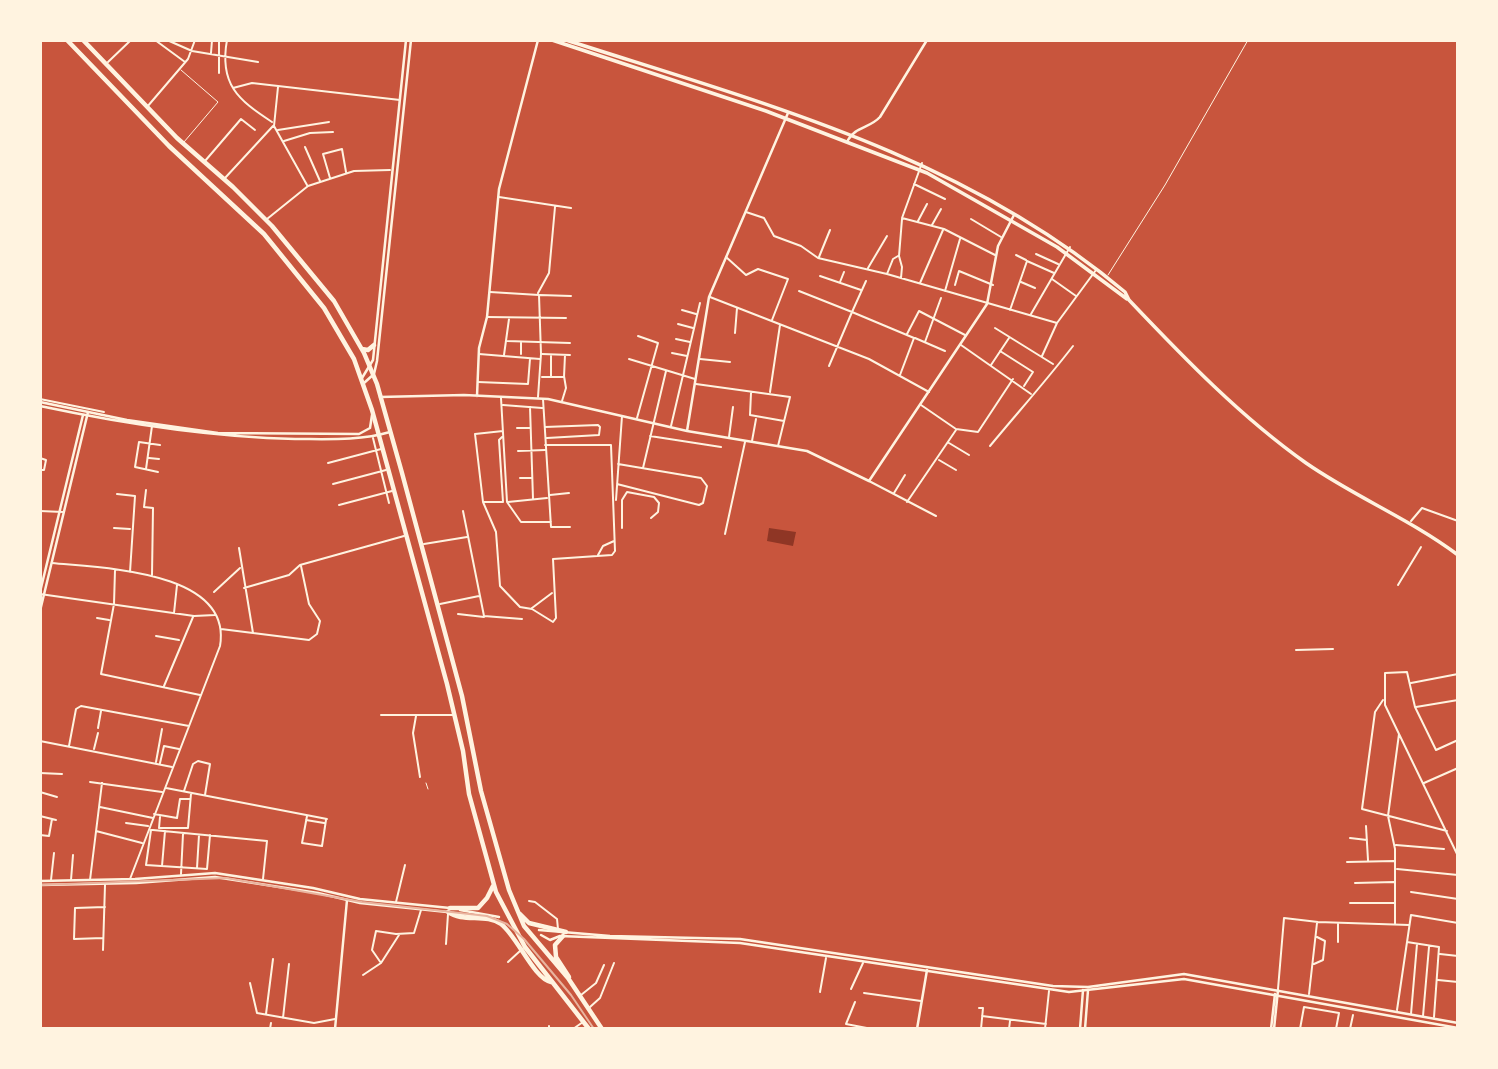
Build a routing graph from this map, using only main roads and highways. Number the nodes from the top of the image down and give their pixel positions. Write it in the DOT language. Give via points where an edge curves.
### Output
graph roads {
  1 [pos="67,40"];
  2 [pos="408,40"];
  3 [pos="538,40"];
  4 [pos="555,40"];
  5 [pos="566,40"];
  6 [pos="927,40"];
  7 [pos="87,42"];
  8 [pos="788,112"];
  9 [pos="786,118"];
  10 [pos="851,135"];
  11 [pos="848,140"];
  12 [pos="1014,214"];
  13 [pos="1011,220"];
  14 [pos="1129,300"];
  15 [pos="374,345"];
  16 [pos="362,348"];
  17 [pos="371,367"];
  18 [pos="373,374"];
  19 [pos="363,381"];
  20 [pos="477,396"];
  21 [pos="380,397"];
  22 [pos="40,403"];
  23 [pos="372,410"];
  24 [pos="85,414"];
  25 [pos="152,426"];
  26 [pos="687,431"];
  27 [pos="390,432"];
  28 [pos="379,435"];
  29 [pos="1456,554"];
  30 [pos="42,593"];
  31 [pos="40,611"];
  32 [pos="472,736"];
  33 [pos="460,738"];
  34 [pos="474,745"];
  35 [pos="463,747"];
  36 [pos="182,877"];
  37 [pos="130,881"];
  38 [pos="40,883"];
  39 [pos="493,883"];
  40 [pos="347,898"];
  41 [pos="516,907"];
  42 [pos="421,908"];
  43 [pos="449,910"];
  44 [pos="499,919"];
  45 [pos="565,934"];
  46 [pos="523,948"];
  47 [pos="927,970"];
  48 [pos="570,981"];
  49 [pos="1086,989"];
  50 [pos="1276,992"];
  51 [pos="1458,1025"];
  52 [pos="335,1029"];
  53 [pos="589,1029"];
  54 [pos="602,1029"];
  55 [pos="917,1029"];
  56 [pos="1083,1029"];
  57 [pos="1273,1029"];
  1 -- 19 [label="highway" via="126,104 264,233 324,308"];
  2 -- 15 [label="main road"];
  2 -- 18 [label="main road"];
  3 -- 20 [label="main road" via="498,197"];
  4 -- 9 [label="main road"];
  5 -- 8 [label="main road"];
  6 -- 10 [label="main road" via="880,117"];
  7 -- 16 [label="highway" via="146,108 266,220 334,301"];
  8 -- 9 [label="main road"];
  8 -- 10 [label="main road"];
  9 -- 11 [label="main road"];
  9 -- 26 [label="main road" via="709,297"];
  10 -- 11 [label="main road"];
  10 -- 12 [label="main road" via="922,163"];
  11 -- 13 [label="main road" via="919,169"];
  12 -- 13 [label="main road"];
  12 -- 14 [label="main road" via="1070,247"];
  13 -- 14 [label="main road" via="1066,253"];
  13 -- 26 [label="main road" via="996,256 988,304 869,481 813,453"];
  14 -- 29 [label="main road" via="1195,369 1285,447"];
  15 -- 16 [label="highway" via="369,350"];
  15 -- 17 [label="main road"];
  16 -- 17 [label="highway"];
  17 -- 18 [label="highway"];
  17 -- 19 [label="main road"];
  18 -- 19 [label="main road"];
  18 -- 21 [label="highway"];
  19 -- 23 [label="highway"];
  20 -- 21 [label="main road"];
  20 -- 26 [label="main road" via="540,398"];
  21 -- 27 [label="highway"];
  22 -- 24 [label="main road"];
  22 -- 24 [label="main road" via="76,408"];
  23 -- 25 [label="main road" via="369,428 359,434 218,433"];
  23 -- 28 [label="highway"];
  24 -- 25 [label="main road"];
  24 -- 30 [label="main road"];
  25 -- 28 [label="main road" via="217,437"];
  27 -- 28 [label="main road"];
  27 -- 32 [label="highway"];
  28 -- 33 [label="highway"];
  30 -- 31 [label="main road"];
  32 -- 33 [label="highway"];
  32 -- 34 [label="highway"];
  33 -- 35 [label="highway"];
  34 -- 35 [label="highway"];
  34 -- 41 [label="highway" via="481,791"];
  35 -- 39 [label="highway" via="469,794"];
  36 -- 37 [label="main road"];
  36 -- 40 [label="main road" via="224,878"];
  36 -- 40 [label="main road" via="215,873"];
  37 -- 38 [label="main road"];
  37 -- 38 [label="main road"];
  39 -- 43 [label="highway" via="478,908"];
  39 -- 46 [label="highway"];
  40 -- 42 [label="main road"];
  40 -- 42 [label="main road"];
  40 -- 52 [label="main road"];
  41 -- 45 [label="highway" via="526,922"];
  41 -- 48 [label="highway" via="534,941"];
  42 -- 43 [label="main road"];
  43 -- 44 [label="main road"];
  43 -- 46 [label="highway" via="501,924"];
  45 -- 45 [label="main road" via="540,932 550,940"];
  45 -- 47 [label="main road" via="740,943"];
  45 -- 47 [label="main road" via="740,939"];
  45 -- 48 [label="highway" via="555,945 555,954"];
  46 -- 53 [label="highway"];
  47 -- 49 [label="main road"];
  47 -- 49 [label="main road" via="1049,990"];
  47 -- 55 [label="main road"];
  48 -- 54 [label="highway"];
  49 -- 50 [label="main road" via="1181,978"];
  49 -- 56 [label="main road"];
  50 -- 51 [label="main road"];
  50 -- 51 [label="main road"];
  50 -- 57 [label="main road"];
}
